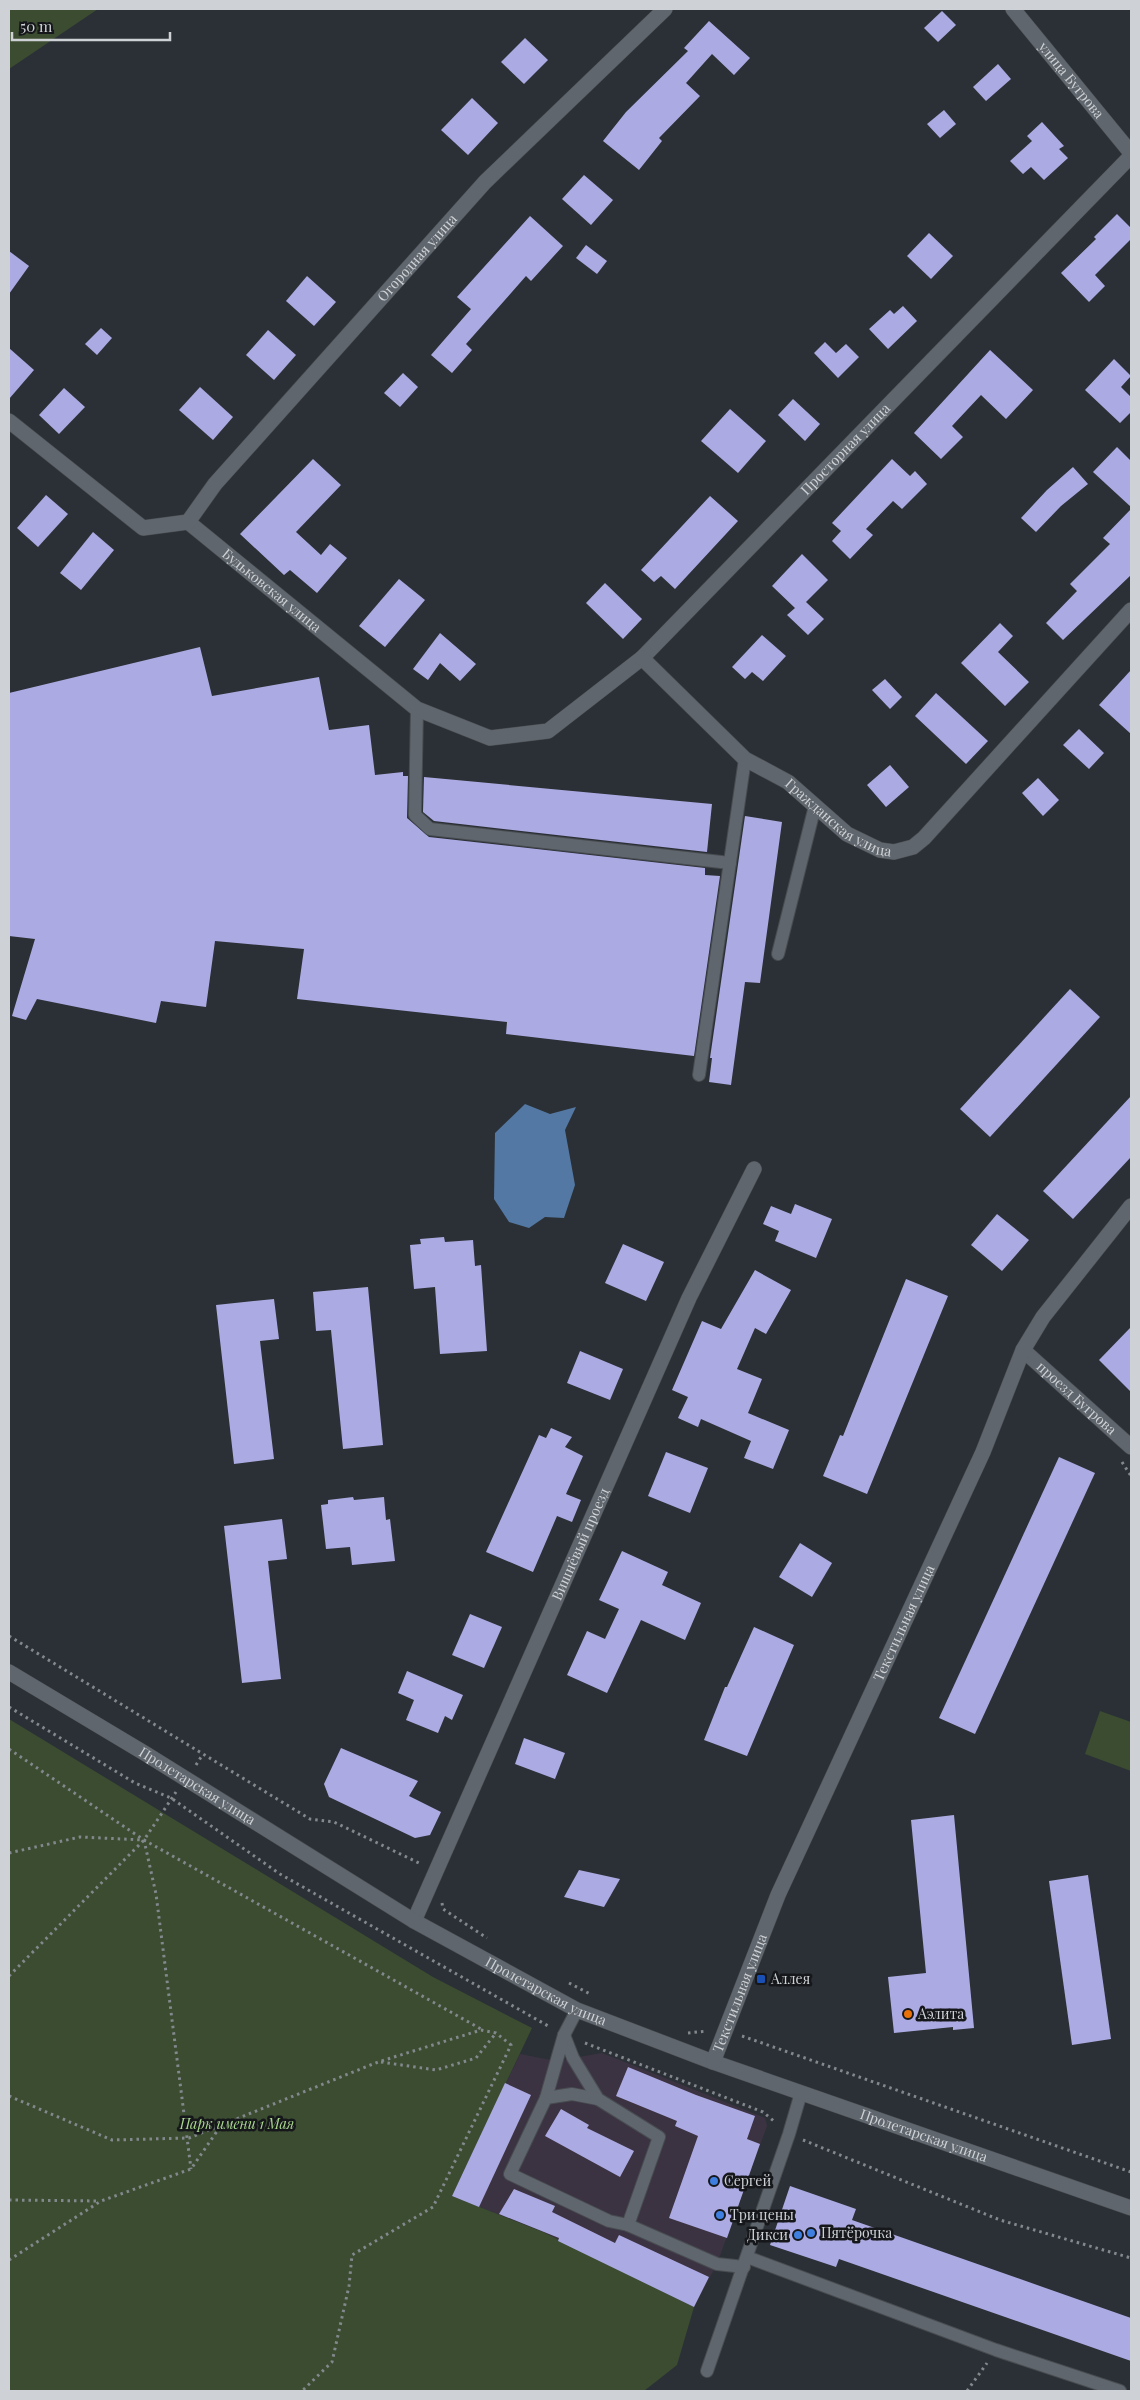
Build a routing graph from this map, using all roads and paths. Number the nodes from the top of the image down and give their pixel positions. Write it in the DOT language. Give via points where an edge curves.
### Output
graph roads {
  1 [pos="665,9"];
  2 [pos="1013,9"];
  3 [pos="1131,154"];
  4 [pos="9,421"];
  5 [pos="188,522"];
  6 [pos="1131,610"];
  7 [pos="642,658"];
  8 [pos="417,709"];
  9 [pos="548,731"];
  10 [pos="745,759"];
  11 [pos="815,806"];
  12 [pos="730,863"];
  13 [pos="778,954"];
  14 [pos="699,1075"];
  15 [pos="754,1169"];
  16 [pos="1131,1206"];
  17 [pos="1023,1350"];
  18 [pos="1131,1447"];
  19 [pos="1119,1458"];
  20 [pos="1131,1476"];
  21 [pos="9,1636"];
  22 [pos="9,1672"];
  23 [pos="9,1707"];
  24 [pos="9,1749"];
  25 [pos="144,1840"];
  26 [pos="9,1853"];
  27 [pos="436,1871"];
  28 [pos="442,1900"];
  29 [pos="414,1921"];
  30 [pos="489,1940"];
  31 [pos="9,1976"];
  32 [pos="565,1981"];
  33 [pos="600,1998"];
  34 [pos="578,2010"];
  35 [pos="481,2030"];
  36 [pos="724,2030"];
  37 [pos="496,2033"];
  38 [pos="686,2033"];
  39 [pos="564,2035"];
  40 [pos="378,2062"];
  41 [pos="712,2062"];
  42 [pos="801,2093"];
  43 [pos="9,2096"];
  44 [pos="546,2098"];
  45 [pos="598,2099"];
  46 [pos="222,2124"];
  47 [pos="189,2138"];
  48 [pos="191,2169"];
  49 [pos="1131,2172"];
  50 [pos="9,2200"];
  51 [pos="101,2201"];
  52 [pos="1131,2208"];
  53 [pos="628,2225"];
  54 [pos="9,2260"];
  55 [pos="746,2262"];
  56 [pos="996,2350"];
  57 [pos="707,2371"];
  58 [pos="302,2391"];
  59 [pos="968,2391"];
  60 [pos="1120,2391"];
  1 -- 5 [label="street, Огородная улица" via="485,182 215,484"];
  2 -- 3 [label="street, улица Бугрова"];
  3 -- 7 [label="street, Просторная улица"];
  4 -- 5 [label="street" via="143,528"];
  5 -- 8 [label="street, Будьковская улица"];
  6 -- 11 [label="street, Гражданская улица" via="913,847 894,852 880,850 847,834"];
  7 -- 9 [label="street, Просторная улица"];
  7 -- 10 [label="street, Гражданская улица"];
  8 -- 9 [label="street, Будьковская улица" via="490,738"];
  8 -- 12 [label="lane" via="415,815 430,829"];
  10 -- 11 [label="street, Гражданская улица" via="788,782"];
  10 -- 12 [label="lane"];
  11 -- 13 [label="lane"];
  12 -- 14 [label="lane"];
  15 -- 27 [label="street, Вишнёвый проезд" via="689,1298"];
  16 -- 17 [label="street, Текстильная улица" via="1043,1317"];
  17 -- 18 [label="street, проезд Бугрова"];
  17 -- 36 [label="street, Текстильная улица" via="983,1452 778,1895"];
  19 -- 20 [label="path"];
  21 -- 27 [label="path" via="310,1819 334,1822"];
  22 -- 29 [label="street, Пролетарская улица"];
  23 -- 25 [label="path" via="135,1783 171,1798"];
  24 -- 25 [label="path"];
  25 -- 26 [label="path" via="80,1837"];
  25 -- 31 [label="path"];
  25 -- 35 [label="path"];
  25 -- 47 [label="path" via="156,1894"];
  27 -- 29 [label="street, Вишнёвый проезд"];
  28 -- 30 [label="path" via="443,1909"];
  29 -- 34 [label="street, Пролетарская улица"];
  32 -- 33 [label="path"];
  34 -- 39 [label="lane"];
  34 -- 41 [label="street, Пролетарская улица"];
  35 -- 37 [label="path"];
  35 -- 40 [label="path"];
  36 -- 38 [label="path"];
  36 -- 41 [label="street, Текстильная улица"];
  36 -- 49 [label="path"];
  37 -- 40 [label="path" via="476,2058 436,2070"];
  37 -- 58 [label="path" via="511,2045 433,2208 352,2255 349,2286 332,2362"];
  39 -- 44 [label="lane"];
  39 -- 45 [label="lane" via="573,2058"];
  40 -- 46 [label="path"];
  41 -- 42 [label="street, Пролетарская улица"];
  42 -- 52 [label="street, Пролетарская улица"];
  42 -- 55 [label="lane"];
  43 -- 47 [label="path" via="112,2140"];
  44 -- 45 [label="lane" via="572,2094"];
  44 -- 53 [label="lane" via="510,2174 609,2221"];
  45 -- 53 [label="lane" via="659,2137"];
  46 -- 47 [label="path"];
  46 -- 48 [label="path"];
  47 -- 48 [label="path"];
  48 -- 51 [label="path"];
  50 -- 51 [label="path"];
  51 -- 54 [label="path"];
  53 -- 55 [label="lane" via="717,2264"];
  55 -- 56 [label="lane"];
  55 -- 57 [label="lane"];
  56 -- 59 [label="path"];
  56 -- 60 [label="lane"];
}
